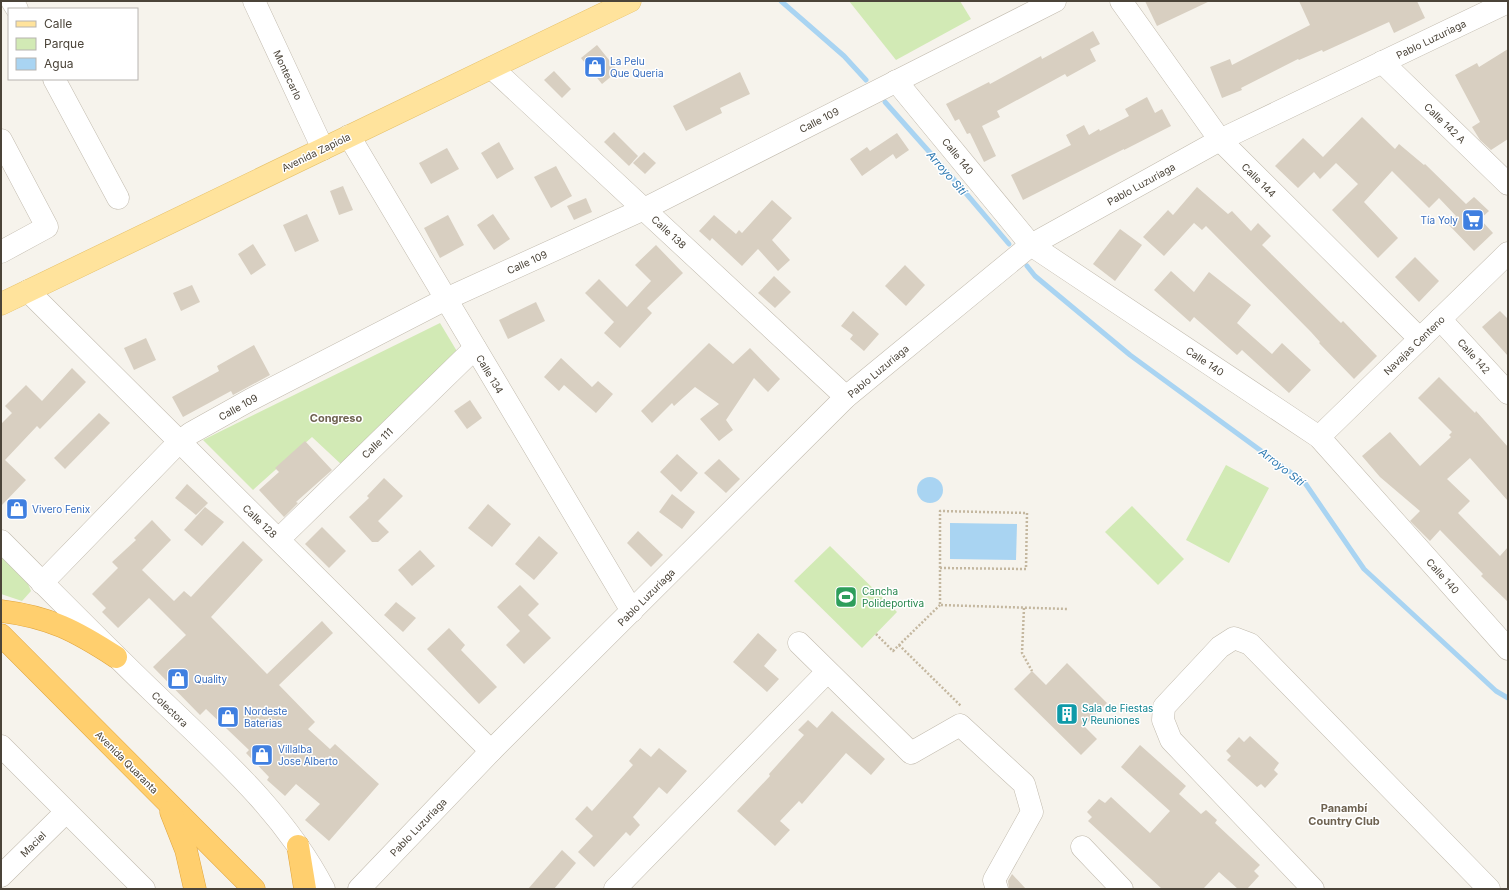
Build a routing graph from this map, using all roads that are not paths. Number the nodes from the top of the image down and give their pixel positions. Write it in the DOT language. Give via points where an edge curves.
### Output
graph roads {
  1 [pos="254,1"];
  2 [pos="630,1"];
  3 [pos="1055,1"];
  4 [pos="1121,1"];
  5 [pos="1508,2"];
  6 [pos="1382,62"];
  7 [pos="492,68"];
  8 [pos="55,80"];
  9 [pos="896,81"];
  10 [pos="349,136"];
  11 [pos="1,140"];
  12 [pos="1220,140"];
  13 [pos="323,149"];
  14 [pos="1508,184"];
  15 [pos="118,198"];
  16 [pos="644,209"];
  17 [pos="1031,245"];
  18 [pos="1,252"];
  19 [pos="1508,254"];
  20 [pos="28,290"];
  21 [pos="446,299"];
  22 [pos="1,304"];
  23 [pos="1440,319"];
  24 [pos="1420,339"];
  25 [pos="475,348"];
  26 [pos="1508,393"];
  27 [pos="846,397"];
  28 [pos="1319,437"];
  29 [pos="179,442"];
  30 [pos="278,539"];
  31 [pos="1,541"];
  32 [pos="42,583"];
  33 [pos="1,610"];
  34 [pos="632,611"];
  35 [pos="1,635"];
  36 [pos="799,643"];
  37 [pos="1508,649"];
  38 [pos="11,651"];
  39 [pos="116,657"];
  40 [pos="828,672"];
  41 [pos="1,746"];
  42 [pos="491,751"];
  43 [pos="168,803"];
  44 [pos="66,812"];
  45 [pos="298,846"];
  46 [pos="1082,847"];
  47 [pos="1,876"];
  48 [pos="144,889"];
  49 [pos="195,889"];
  50 [pos="254,889"];
  51 [pos="305,889"];
  52 [pos="324,889"];
  53 [pos="359,889"];
  54 [pos="615,889"];
  55 [pos="997,889"];
  56 [pos="1122,889"];
  57 [pos="1313,889"];
  58 [pos="1489,889"];
  1 -- 13 [label="street, Montecarlo"];
  2 -- 7 [label="main road, Avenida Zapiola"];
  3 -- 9 [label="street, Calle 109"];
  4 -- 12 [label="street, Calle 144"];
  5 -- 6 [label="street, Pablo Luzuriaga"];
  6 -- 12 [label="street, Pablo Luzuriaga"];
  6 -- 14 [label="street, Calle 142 A"];
  7 -- 10 [label="main road, Avenida Zapiola"];
  7 -- 16 [label="street, Calle 138"];
  8 -- 15 [label="street"];
  9 -- 16 [label="street, Calle 109"];
  9 -- 17 [label="street, Calle 140"];
  10 -- 13 [label="main road, Avenida Zapiola"];
  10 -- 21 [label="street, Calle 134"];
  11 -- 18 [label="street" via="47,227"];
  12 -- 17 [label="street, Pablo Luzuriaga"];
  12 -- 24 [label="street, Calle 144"];
  13 -- 20 [label="main road, Avenida Zapiola"];
  16 -- 21 [label="street, Calle 109"];
  16 -- 27 [label="street, Calle 138"];
  17 -- 27 [label="street, Pablo Luzuriaga"];
  17 -- 28 [label="street, Calle 140"];
  19 -- 23 [label="street, Navajas Centeno"];
  20 -- 22 [label="main road, Avenida Zapiola"];
  20 -- 29 [label="street, Calle 128"];
  21 -- 25 [label="street, Calle 134"];
  21 -- 29 [label="street, Calle 109" via="250,400"];
  23 -- 24 [label="street, Navajas Centeno"];
  23 -- 26 [label="street, Calle 142"];
  24 -- 28 [label="street, Navajas Centeno"];
  25 -- 30 [label="street, Calle 111"];
  25 -- 34 [label="street, Calle 134"];
  27 -- 34 [label="street, Pablo Luzuriaga"];
  28 -- 37 [label="street, Calle 140"];
  29 -- 30 [label="street, Calle 128"];
  29 -- 32 [label="street, Calle 109"];
  30 -- 42 [label="street, Calle 128"];
  31 -- 32 [label="street, Colectora"];
  32 -- 39 [label="street, Colectora"];
  33 -- 39 [label="highway" via="45,619 82,635"];
  34 -- 42 [label="street, Pablo Luzuriaga"];
  35 -- 38 [label="highway, Avenida Quaranta"];
  36 -- 40 [label="street"];
  38 -- 43 [label="highway, Avenida Quaranta"];
  39 -- 45 [label="street, Colectora" via="248,784 275,814"];
  40 -- 54 [label="street"];
  40 -- 55 [label="street" via="911,753 960,725 1024,784 1032,812 994,880"];
  41 -- 44 [label="street"];
  42 -- 53 [label="street, Pablo Luzuriaga"];
  43 -- 49 [label="highway" via="186,850"];
  43 -- 50 [label="highway, Avenida Quaranta"];
  44 -- 47 [label="street, Maciel"];
  44 -- 48 [label="street"];
  45 -- 51 [label="highway"];
  45 -- 52 [label="street, Colectora"];
  46 -- 56 [label="street"];
  57 -- 58 [label="street" via="1172,740 1164,720 1164,707 1220,647 1234,638 1250,644"];
}
